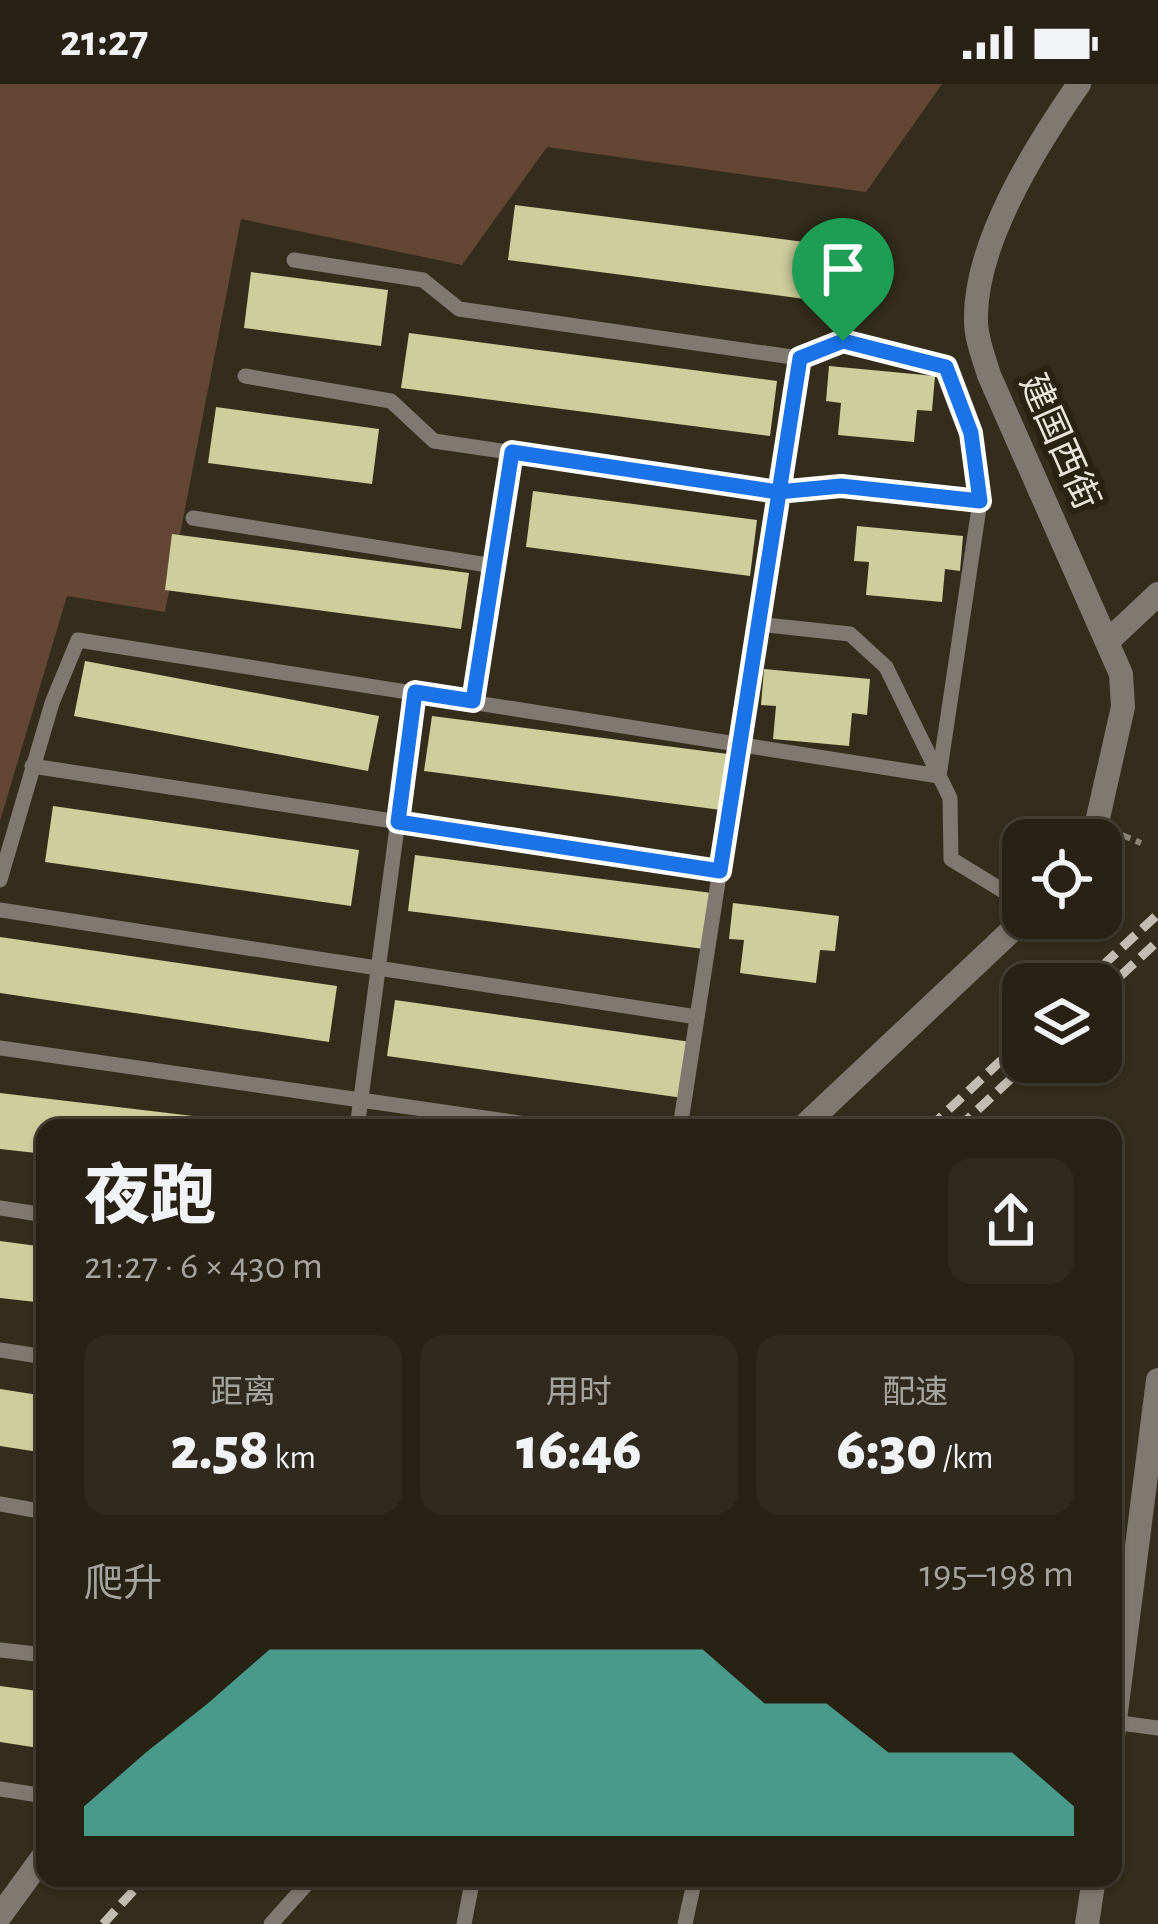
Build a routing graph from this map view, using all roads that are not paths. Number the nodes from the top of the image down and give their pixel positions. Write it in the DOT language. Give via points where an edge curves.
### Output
graph roads {
  1 [pos="1078,84"];
  2 [pos="294,260"];
  3 [pos="800,358"];
  4 [pos="245,376"];
  5 [pos="512,452"];
  6 [pos="778,492"];
  7 [pos="980,501"];
  8 [pos="193,518"];
  9 [pos="494,566"];
  10 [pos="1158,594"];
  11 [pos="758,624"];
  12 [pos="1108,641"];
  13 [pos="415,692"];
  14 [pos="473,701"];
  15 [pos="740,744"];
  16 [pos="32,766"];
  17 [pos="939,776"];
  18 [pos="1098,819"];
  19 [pos="398,822"];
  20 [pos="720,871"];
  21 [pos="0,880"];
  22 [pos="1002,890"];
  23 [pos="0,910"];
  24 [pos="1003,939"];
  25 [pos="379,968"];
  26 [pos="698,1017"];
  27 [pos="0,1048"];
  28 [pos="361,1099"];
  29 [pos="358,1119"];
  30 [pos="494,1119"];
  31 [pos="681,1119"];
  32 [pos="812,1119"];
  33 [pos="0,1208"];
  34 [pos="36,1214"];
  35 [pos="0,1350"];
  36 [pos="36,1356"];
  37 [pos="1158,1380"];
  38 [pos="0,1504"];
  39 [pos="36,1510"];
  40 [pos="0,1650"];
  41 [pos="36,1654"];
  42 [pos="1122,1664"];
  43 [pos="1122,1727"];
  44 [pos="1158,1728"];
  45 [pos="0,1789"];
  46 [pos="36,1795"];
  47 [pos="36,1866"];
  48 [pos="305,1887"];
  49 [pos="471,1887"];
  50 [pos="693,1887"];
  51 [pos="1093,1887"];
  52 [pos="0,1916"];
  53 [pos="271,1924"];
  54 [pos="464,1924"];
  55 [pos="685,1924"];
  56 [pos="1087,1924"];
  1 -- 12 [label="street, 建国西街" via="1005,208 979,281 976,323 989,375"];
  2 -- 3 [label="lane" via="424,280 458,309"];
  3 -- 6 [label="lane"];
  3 -- 7 [label="lane" via="843,341 946,367 971,433"];
  4 -- 5 [label="lane" via="391,400 434,441"];
  5 -- 6 [label="lane"];
  5 -- 9 [label="lane"];
  6 -- 7 [label="lane" via="841,486"];
  6 -- 11 [label="lane"];
  7 -- 17 [label="lane"];
  8 -- 9 [label="lane"];
  9 -- 14 [label="lane"];
  10 -- 12 [label="street"];
  11 -- 15 [label="lane"];
  11 -- 17 [label="lane" via="850,634 886,667"];
  12 -- 18 [label="street, 建国西街" via="1124,707"];
  13 -- 14 [label="lane"];
  13 -- 16 [label="lane" via="78,640"];
  13 -- 19 [label="lane"];
  14 -- 15 [label="lane"];
  15 -- 17 [label="lane"];
  15 -- 20 [label="lane"];
  16 -- 19 [label="lane"];
  16 -- 21 [label="lane"];
  17 -- 22 [label="lane" via="950,797 951,859"];
  19 -- 20 [label="lane"];
  19 -- 25 [label="lane"];
  20 -- 26 [label="lane"];
  23 -- 25 [label="lane"];
  24 -- 32 [label="street"];
  25 -- 26 [label="lane"];
  25 -- 28 [label="lane"];
  26 -- 31 [label="lane"];
  27 -- 28 [label="lane"];
  28 -- 29 [label="lane"];
  28 -- 30 [label="lane"];
  33 -- 34 [label="lane"];
  35 -- 36 [label="lane"];
  37 -- 42 [label="street"];
  38 -- 39 [label="lane"];
  40 -- 41 [label="lane"];
  43 -- 44 [label="lane"];
  45 -- 46 [label="lane"];
  47 -- 52 [label="street"];
  48 -- 53 [label="lane"];
  49 -- 54 [label="lane"];
  50 -- 55 [label="lane"];
  51 -- 56 [label="street"];
}
